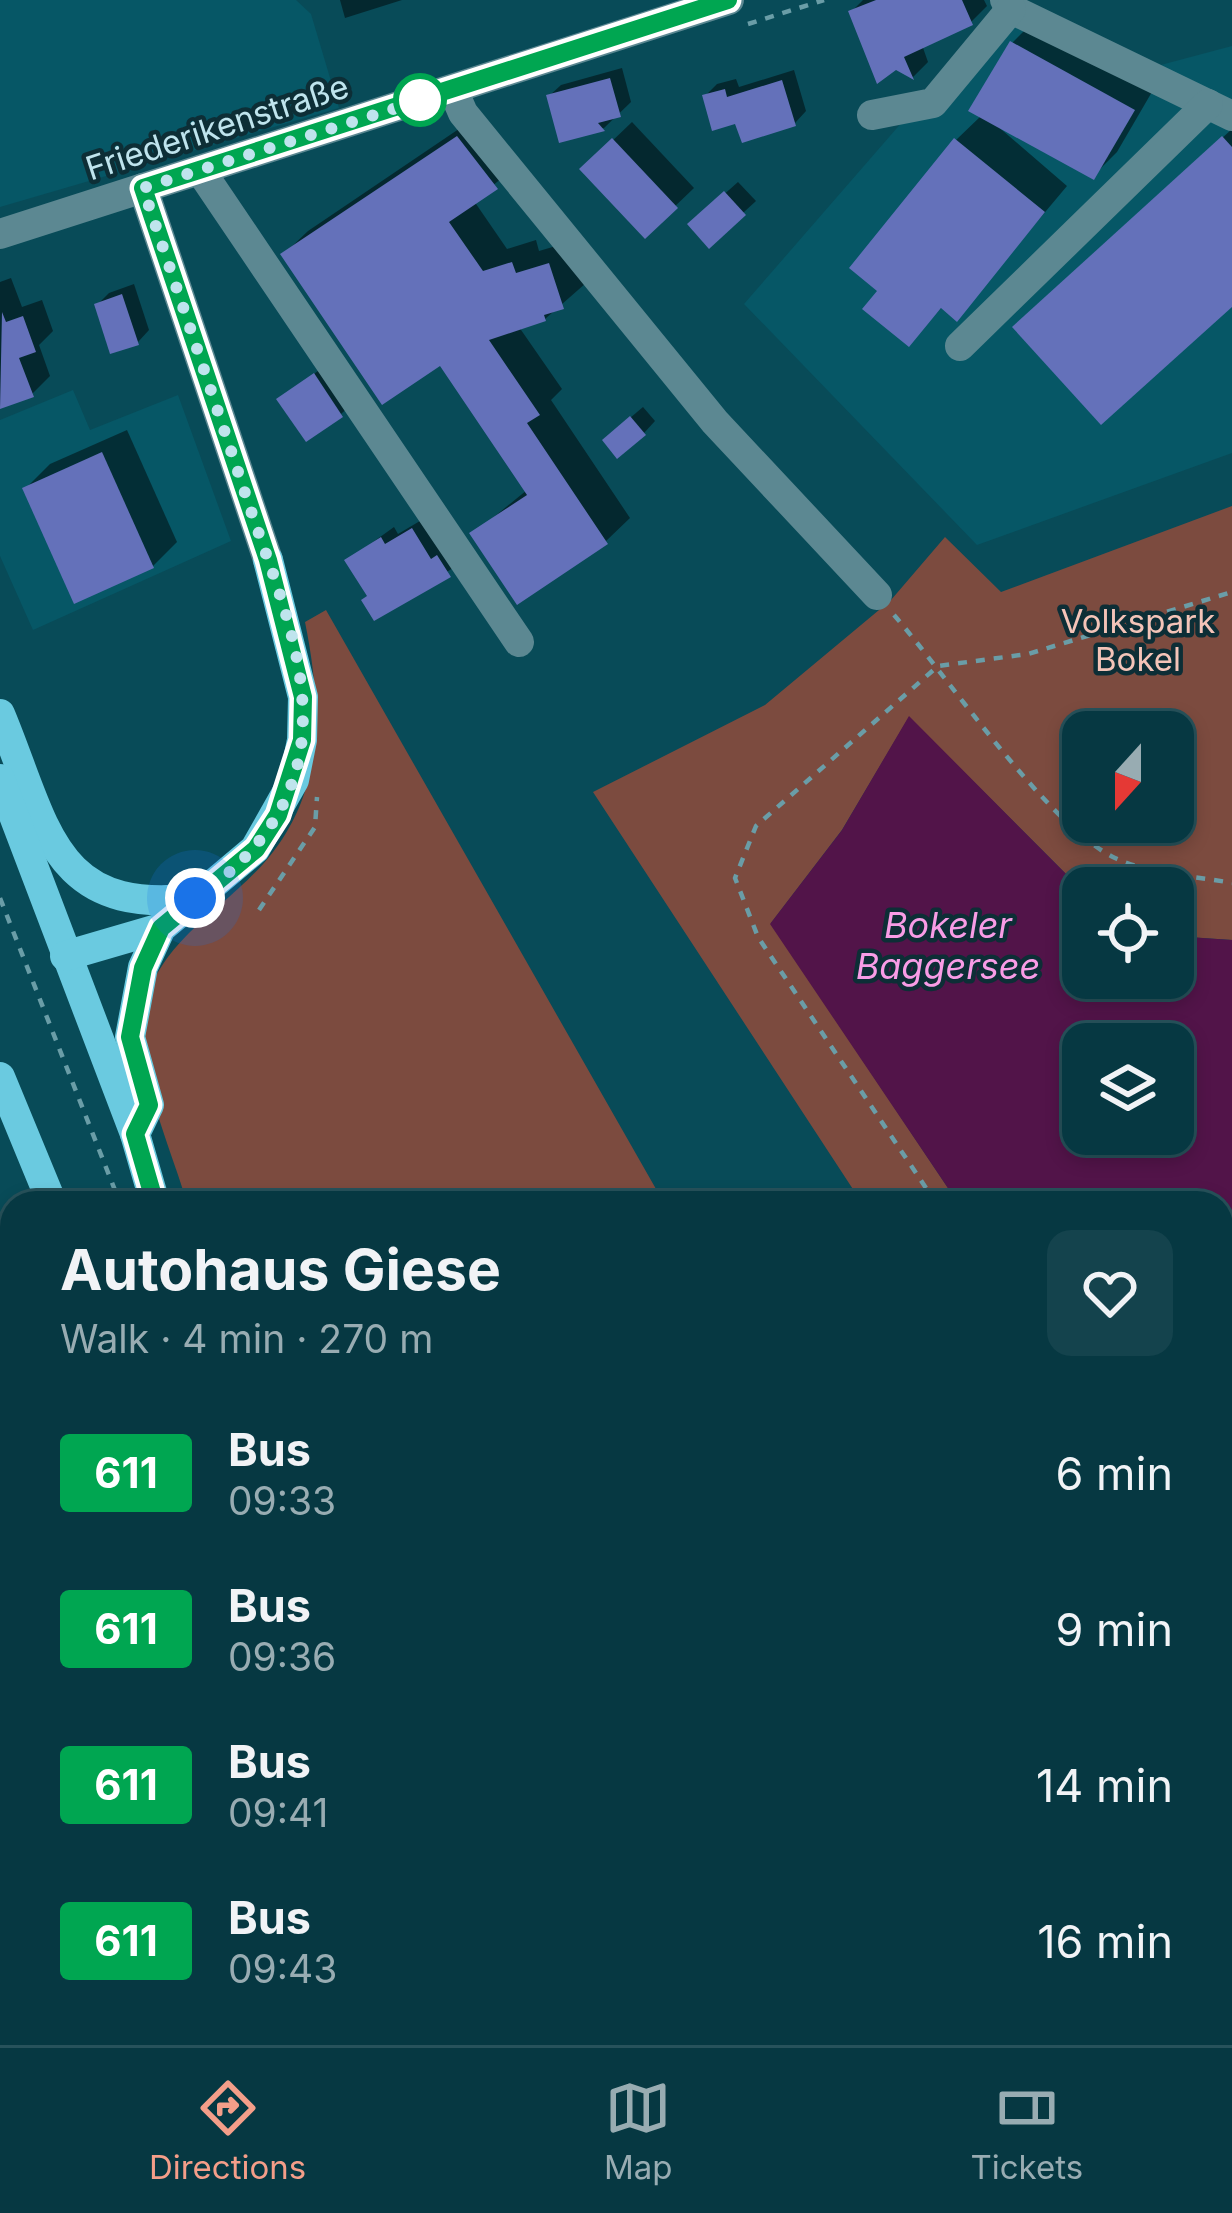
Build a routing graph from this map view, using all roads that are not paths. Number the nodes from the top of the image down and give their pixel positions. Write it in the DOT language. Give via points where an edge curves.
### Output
graph roads {
  1 [pos="729,0"];
  2 [pos="1008,4"];
  3 [pos="643,13"];
  4 [pos="453,89"];
  5 [pos="1220,110"];
  6 [pos="872,115"];
  7 [pos="200,170"];
  8 [pos="143,188"];
  9 [pos="0,234"];
  10 [pos="960,346"];
  11 [pos="268,560"];
  12 [pos="877,595"];
  13 [pos="519,642"];
  14 [pos="0,714"];
  15 [pos="0,779"];
  16 [pos="195,898"];
  17 [pos="161,928"];
  18 [pos="65,956"];
  19 [pos="0,1077"];
  20 [pos="135,1134"];
  21 [pos="47,1191"];
  22 [pos="152,1191"];
  1 -- 3 [label="street, Friederikenstraße"];
  2 -- 5 [label="street"];
  2 -- 6 [label="street" via="933,103"];
  3 -- 4 [label="street, Friederikenstraße"];
  4 -- 7 [label="street, Friederikenstraße"];
  4 -- 12 [label="street" via="463,113 715,422"];
  5 -- 10 [label="street"];
  7 -- 8 [label="street, Friederikenstraße"];
  7 -- 13 [label="street"];
  8 -- 9 [label="street, Friederikenstraße"];
  8 -- 11 [label="street"];
  11 -- 16 [label="main road" via="303,697 294,779 256,849"];
  14 -- 16 [label="main road" via="71,871 122,900"];
  15 -- 18 [label="main road"];
  16 -- 17 [label="main road"];
  17 -- 18 [label="main road"];
  17 -- 20 [label="main road" via="133,1003 130,1037 149,1105"];
  18 -- 20 [label="main road"];
  19 -- 21 [label="main road"];
  20 -- 22 [label="main road"];
}
